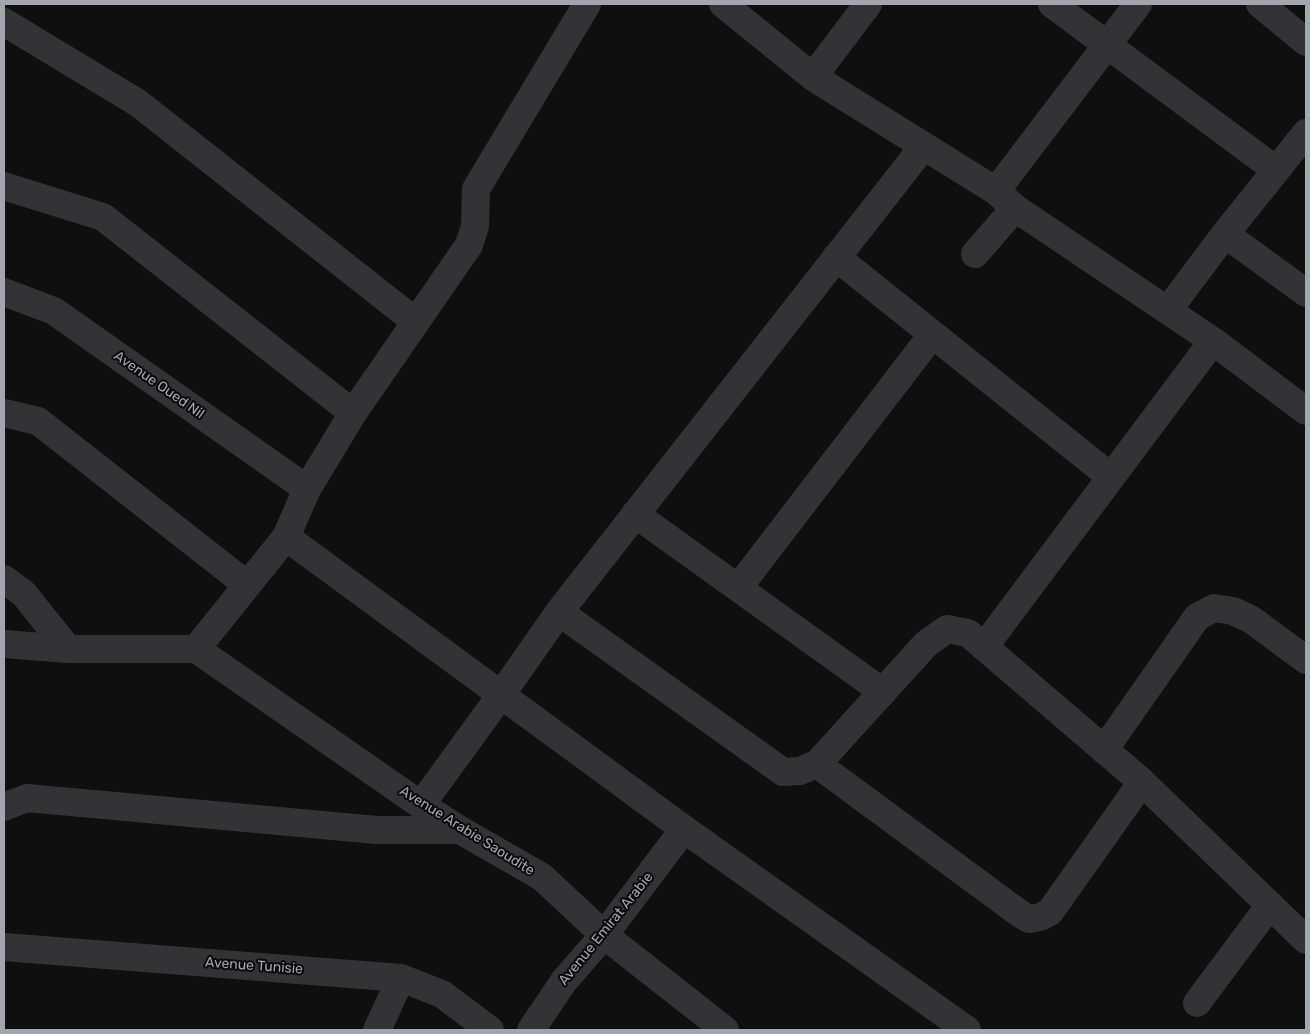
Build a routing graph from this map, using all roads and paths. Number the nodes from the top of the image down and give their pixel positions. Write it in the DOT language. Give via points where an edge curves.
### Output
graph roads {
  1 [pos="587,4"];
  2 [pos="723,4"];
  3 [pos="868,4"];
  4 [pos="1052,4"];
  5 [pos="1138,4"];
  6 [pos="1260,4"];
  7 [pos="6,10"];
  8 [pos="1306,42"];
  9 [pos="1107,44"];
  10 [pos="813,77"];
  11 [pos="1306,133"];
  12 [pos="923,147"];
  13 [pos="1276,170"];
  14 [pos="4,186"];
  15 [pos="1006,200"];
  16 [pos="1225,234"];
  17 [pos="975,254"];
  18 [pos="836,257"];
  19 [pos="4,292"];
  20 [pos="1306,293"];
  21 [pos="1168,310"];
  22 [pos="416,322"];
  23 [pos="932,335"];
  24 [pos="1213,341"];
  25 [pos="1306,410"];
  26 [pos="4,413"];
  27 [pos="353,413"];
  28 [pos="1111,477"];
  29 [pos="307,489"];
  30 [pos="635,514"];
  31 [pos="286,537"];
  32 [pos="4,579"];
  33 [pos="246,584"];
  34 [pos="738,588"];
  35 [pos="559,612"];
  36 [pos="4,644"];
  37 [pos="984,647"];
  38 [pos="68,648"];
  39 [pos="196,649"];
  40 [pos="1306,660"];
  41 [pos="882,692"];
  42 [pos="501,695"];
  43 [pos="1104,750"];
  44 [pos="817,764"];
  45 [pos="1142,782"];
  46 [pos="421,805"];
  47 [pos="4,807"];
  48 [pos="684,829"];
  49 [pos="460,830"];
  50 [pos="1270,905"];
  51 [pos="604,935"];
  52 [pos="1306,940"];
  53 [pos="4,947"];
  54 [pos="401,978"];
  55 [pos="1197,1003"];
  56 [pos="377,1030"];
  57 [pos="490,1030"];
  58 [pos="531,1030"];
  59 [pos="725,1030"];
  60 [pos="967,1030"];
  1 -- 22 [label="street" via="476,189 475,226 470,245"];
  2 -- 10 [label="street"];
  3 -- 10 [label="street"];
  4 -- 9 [label="street"];
  5 -- 9 [label="street"];
  6 -- 8 [label="street"];
  7 -- 22 [label="street" via="138,103"];
  9 -- 13 [label="street"];
  9 -- 15 [label="street"];
  10 -- 12 [label="street"];
  11 -- 13 [label="street"];
  12 -- 15 [label="street"];
  12 -- 18 [label="street"];
  13 -- 16 [label="street"];
  14 -- 27 [label="street" via="103,217"];
  15 -- 17 [label="street"];
  15 -- 21 [label="street"];
  16 -- 20 [label="street"];
  16 -- 21 [label="street"];
  18 -- 23 [label="street"];
  18 -- 30 [label="street"];
  19 -- 29 [label="street, Avenue Oued Nil" via="54,311"];
  21 -- 24 [label="street"];
  22 -- 27 [label="street"];
  23 -- 28 [label="street"];
  23 -- 34 [label="street"];
  24 -- 25 [label="street"];
  24 -- 28 [label="street"];
  26 -- 33 [label="street" via="38,421"];
  27 -- 29 [label="street"];
  28 -- 37 [label="street"];
  29 -- 31 [label="street"];
  30 -- 34 [label="street"];
  30 -- 35 [label="street"];
  31 -- 33 [label="street"];
  31 -- 42 [label="street"];
  32 -- 38 [label="street" via="24,594"];
  33 -- 39 [label="street"];
  34 -- 41 [label="street"];
  35 -- 42 [label="street"];
  35 -- 44 [label="street" via="783,772 800,771"];
  36 -- 38 [label="street"];
  37 -- 41 [label="street" via="968,633 947,629 926,644"];
  37 -- 43 [label="street"];
  38 -- 39 [label="street"];
  39 -- 46 [label="street, Avenue Arabie Saoudite"];
  40 -- 43 [label="street" via="1252,620 1233,611 1214,608 1197,617"];
  41 -- 44 [label="street"];
  42 -- 46 [label="street"];
  42 -- 48 [label="street"];
  43 -- 45 [label="street"];
  44 -- 45 [label="street" via="1029,919 1040,918 1050,912"];
  45 -- 50 [label="street"];
  46 -- 49 [label="street, Avenue Arabie Saoudite"];
  47 -- 49 [label="street" via="27,798 377,830"];
  48 -- 51 [label="street, Avenue Emirat Arabie"];
  48 -- 60 [label="street"];
  49 -- 51 [label="street, Avenue Arabie Saoudite" via="542,877"];
  50 -- 52 [label="street"];
  50 -- 55 [label="street"];
  51 -- 58 [label="street, Avenue Emirat Arabie" via="564,981"];
  51 -- 59 [label="street, Avenue Arabie Saoudite"];
  53 -- 54 [label="street, Avenue Tunisie"];
  54 -- 56 [label="street"];
  54 -- 57 [label="street, Avenue Tunisie" via="442,994"];
}
